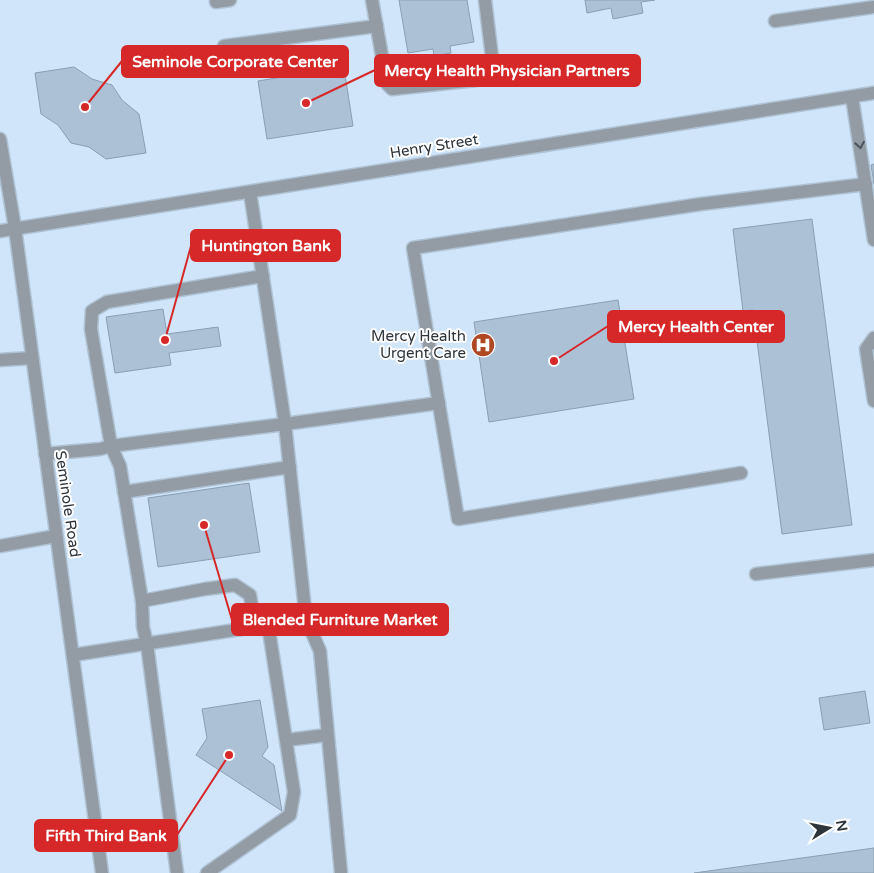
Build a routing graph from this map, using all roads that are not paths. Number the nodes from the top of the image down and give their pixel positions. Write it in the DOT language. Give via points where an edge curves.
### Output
graph roads {
  1 [pos="230,0"];
  2 [pos="372,0"];
  3 [pos="485,0"];
  4 [pos="216,2"];
  5 [pos="874,7"];
  6 [pos="774,21"];
  7 [pos="377,26"];
  8 [pos="224,46"];
  9 [pos="874,93"];
  10 [pos="852,97"];
  11 [pos="0,139"];
  12 [pos="866,184"];
  13 [pos="250,192"];
  14 [pos="15,228"];
  15 [pos="0,231"];
  16 [pos="874,240"];
  17 [pos="263,276"];
  18 [pos="874,338"];
  19 [pos="32,358"];
  20 [pos="0,360"];
  21 [pos="874,401"];
  22 [pos="439,403"];
  23 [pos="285,424"];
  24 [pos="111,446"];
  25 [pos="45,454"];
  26 [pos="290,467"];
  27 [pos="741,473"];
  28 [pos="124,492"];
  29 [pos="56,536"];
  30 [pos="0,546"];
  31 [pos="874,560"];
  32 [pos="756,574"];
  33 [pos="142,601"];
  34 [pos="306,620"];
  35 [pos="262,625"];
  36 [pos="147,644"];
  37 [pos="72,655"];
  38 [pos="327,734"];
  39 [pos="287,740"];
  40 [pos="102,873"];
  41 [pos="177,873"];
  42 [pos="207,873"];
  43 [pos="341,873"];
  1 -- 4 [label="street"];
  2 -- 7 [label="street"];
  3 -- 7 [label="street" via="493,65 488,73 476,80 392,89 387,84"];
  5 -- 6 [label="street"];
  7 -- 8 [label="street"];
  9 -- 10 [label="street, Henry Street"];
  10 -- 12 [label="street, one-way"];
  10 -- 13 [label="street, Henry Street"];
  11 -- 14 [label="street, Seminole Road"];
  12 -- 16 [label="street"];
  12 -- 22 [label="street" via="701,204 413,248"];
  13 -- 14 [label="street, Henry Street"];
  13 -- 17 [label="street"];
  14 -- 15 [label="street, Henry Street"];
  14 -- 19 [label="street, Seminole Road"];
  17 -- 23 [label="street"];
  17 -- 24 [label="street" via="107,302 92,311 91,329"];
  18 -- 21 [label="street" via="866,349"];
  19 -- 20 [label="street"];
  19 -- 25 [label="street, Seminole Road"];
  22 -- 23 [label="street"];
  22 -- 27 [label="street" via="458,519"];
  23 -- 24 [label="street"];
  23 -- 26 [label="street"];
  24 -- 25 [label="street"];
  24 -- 28 [label="street" via="120,466"];
  25 -- 29 [label="street, Seminole Road"];
  26 -- 28 [label="street"];
  26 -- 34 [label="street"];
  28 -- 33 [label="street"];
  29 -- 30 [label="street"];
  29 -- 37 [label="street, Seminole Road"];
  31 -- 32 [label="street"];
  33 -- 35 [label="street" via="235,585 250,595"];
  33 -- 36 [label="street"];
  34 -- 35 [label="street"];
  34 -- 38 [label="street" via="320,651"];
  35 -- 36 [label="street"];
  35 -- 39 [label="street"];
  36 -- 37 [label="street"];
  36 -- 41 [label="street"];
  37 -- 40 [label="street, Seminole Road"];
  38 -- 39 [label="street"];
  38 -- 43 [label="street"];
  39 -- 42 [label="street" via="294,792 290,815"];
}
